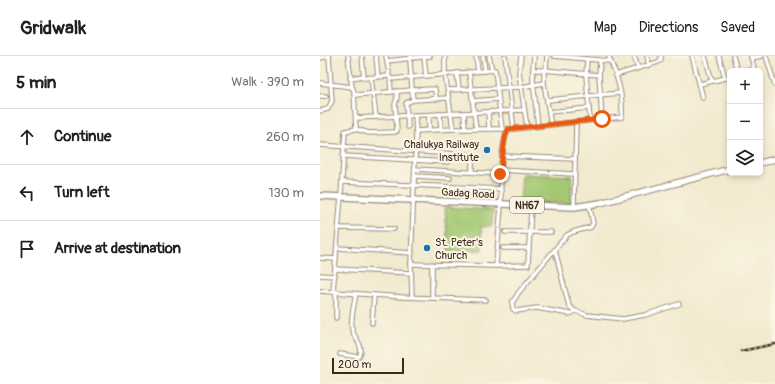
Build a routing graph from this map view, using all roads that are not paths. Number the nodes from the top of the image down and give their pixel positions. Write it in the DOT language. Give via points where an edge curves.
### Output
graph roads {
  1 [pos="328,56"];
  2 [pos="348,56"];
  3 [pos="362,56"];
  4 [pos="376,56"];
  5 [pos="386,56"];
  6 [pos="430,56"];
  7 [pos="444,56"];
  8 [pos="476,56"];
  9 [pos="483,56"];
  10 [pos="490,56"];
  11 [pos="505,56"];
  12 [pos="521,56"];
  13 [pos="534,56"];
  14 [pos="547,56"];
  15 [pos="554,56"];
  16 [pos="609,56"];
  17 [pos="634,56"];
  18 [pos="646,56"];
  19 [pos="661,56"];
  20 [pos="692,56"];
  21 [pos="705,56"];
  22 [pos="719,56"];
  23 [pos="733,56"];
  24 [pos="762,56"];
  25 [pos="766,56"];
  26 [pos="411,57"];
  27 [pos="424,57"];
  28 [pos="751,57"];
  29 [pos="320,58"];
  30 [pos="587,60"];
  31 [pos="600,60"];
  32 [pos="387,61"];
  33 [pos="610,61"];
  34 [pos="649,65"];
  35 [pos="638,68"];
  36 [pos="736,68"];
  37 [pos="754,68"];
  38 [pos="492,70"];
  39 [pos="533,70"];
  40 [pos="545,70"];
  41 [pos="478,71"];
  42 [pos="485,71"];
  43 [pos="469,72"];
  44 [pos="445,73"];
  45 [pos="457,73"];
  46 [pos="389,75"];
  47 [pos="586,75"];
  48 [pos="616,75"];
  49 [pos="364,76"];
  50 [pos="426,76"];
  51 [pos="599,76"];
  52 [pos="727,76"];
  53 [pos="378,77"];
  54 [pos="411,77"];
  55 [pos="350,78"];
  56 [pos="371,78"];
  57 [pos="727,78"];
  58 [pos="391,79"];
  59 [pos="712,81"];
  60 [pos="320,83"];
  61 [pos="544,83"];
  62 [pos="700,84"];
  63 [pos="331,85"];
  64 [pos="533,85"];
  65 [pos="775,85"];
  66 [pos="352,87"];
  67 [pos="508,87"];
  68 [pos="520,87"];
  69 [pos="496,88"];
  70 [pos="459,89"];
  71 [pos="471,89"];
  72 [pos="412,90"];
  73 [pos="448,90"];
  74 [pos="397,91"];
  75 [pos="391,92"];
  76 [pos="373,93"];
  77 [pos="620,93"];
  78 [pos="355,95"];
  79 [pos="320,96"];
  80 [pos="326,96"];
  81 [pos="600,96"];
  82 [pos="588,97"];
  83 [pos="448,98"];
  84 [pos="702,98"];
  85 [pos="436,99"];
  86 [pos="498,99"];
  87 [pos="413,100"];
  88 [pos="548,100"];
  89 [pos="473,101"];
  90 [pos="589,108"];
  91 [pos="524,110"];
  92 [pos="320,111"];
  93 [pos="500,111"];
  94 [pos="512,111"];
  95 [pos="474,112"];
  96 [pos="488,112"];
  97 [pos="549,112"];
  98 [pos="451,113"];
  99 [pos="464,113"];
  100 [pos="440,114"];
  101 [pos="415,115"];
  102 [pos="428,115"];
  103 [pos="396,116"];
  104 [pos="407,116"];
  105 [pos="376,117"];
  106 [pos="356,118"];
  107 [pos="602,119"];
  108 [pos="590,120"];
  109 [pos="576,122"];
  110 [pos="551,125"];
  111 [pos="408,126"];
  112 [pos="538,126"];
  113 [pos="527,127"];
  114 [pos="453,129"];
  115 [pos="465,129"];
  116 [pos="476,129"];
  117 [pos="489,129"];
  118 [pos="502,129"];
  119 [pos="508,129"];
  120 [pos="514,129"];
  121 [pos="356,130"];
  122 [pos="429,130"];
  123 [pos="441,130"];
  124 [pos="416,131"];
  125 [pos="320,145"];
  126 [pos="343,147"];
  127 [pos="416,151"];
  128 [pos="343,156"];
  129 [pos="502,156"];
  130 [pos="775,158"];
  131 [pos="415,159"];
  132 [pos="575,159"];
  133 [pos="763,161"];
  134 [pos="448,162"];
  135 [pos="415,169"];
  136 [pos="727,171"];
  137 [pos="727,171"];
  138 [pos="472,172"];
  139 [pos="500,172"];
  140 [pos="574,174"];
  141 [pos="415,176"];
  142 [pos="450,178"];
  143 [pos="342,182"];
  144 [pos="415,186"];
  145 [pos="500,189"];
  146 [pos="320,197"];
  147 [pos="341,198"];
  148 [pos="414,201"];
  149 [pos="500,206"];
  150 [pos="574,207"];
  151 [pos="532,208"];
  152 [pos="590,208"];
  153 [pos="338,228"];
  154 [pos="394,229"];
  155 [pos="505,232"];
  156 [pos="530,232"];
  157 [pos="551,232"];
  158 [pos="337,248"];
  159 [pos="503,248"];
  160 [pos="529,248"];
  161 [pos="555,250"];
  162 [pos="412,253"];
  163 [pos="320,258"];
  164 [pos="336,259"];
  165 [pos="411,264"];
  166 [pos="432,264"];
  167 [pos="496,266"];
  168 [pos="335,269"];
  169 [pos="412,273"];
  170 [pos="320,275"];
  171 [pos="335,276"];
  172 [pos="320,291"];
  173 [pos="335,291"];
  174 [pos="356,294"];
  175 [pos="374,295"];
  176 [pos="412,297"];
  177 [pos="432,298"];
  178 [pos="486,300"];
  179 [pos="679,304"];
  180 [pos="575,311"];
  181 [pos="336,318"];
  182 [pos="372,323"];
  183 [pos="340,354"];
  1 -- 29 [label="street"];
  1 -- 63 [label="street"];
  2 -- 55 [label="street"];
  3 -- 49 [label="street"];
  4 -- 53 [label="street"];
  5 -- 32 [label="street"];
  6 -- 27 [label="street"];
  7 -- 44 [label="street"];
  8 -- 41 [label="street"];
  9 -- 42 [label="street"];
  10 -- 38 [label="street"];
  11 -- 67 [label="street"];
  12 -- 68 [label="street"];
  13 -- 39 [label="street"];
  14 -- 40 [label="street"];
  15 -- 30 [label="street"];
  16 -- 33 [label="street"];
  17 -- 35 [label="street"];
  18 -- 34 [label="street"];
  19 -- 34 [label="street" via="660,61"];
  20 -- 62 [label="street"];
  21 -- 59 [label="street"];
  22 -- 52 [label="street"];
  23 -- 36 [label="street"];
  24 -- 28 [label="street"];
  25 -- 65 [label="street"];
  26 -- 27 [label="street"];
  26 -- 32 [label="street"];
  26 -- 54 [label="street"];
  27 -- 50 [label="street"];
  28 -- 37 [label="street"];
  30 -- 31 [label="street"];
  30 -- 47 [label="street"];
  31 -- 33 [label="street"];
  31 -- 51 [label="street"];
  32 -- 46 [label="street"];
  33 -- 48 [label="street"];
  34 -- 35 [label="street"];
  35 -- 48 [label="street"];
  38 -- 42 [label="street"];
  38 -- 69 [label="street" via="495,70"];
  39 -- 40 [label="street"];
  39 -- 64 [label="street"];
  40 -- 47 [label="street"];
  40 -- 61 [label="street"];
  41 -- 42 [label="street"];
  41 -- 43 [label="street"];
  43 -- 45 [label="street"];
  43 -- 71 [label="street"];
  44 -- 45 [label="street"];
  44 -- 50 [label="street"];
  44 -- 73 [label="street"];
  45 -- 70 [label="street"];
  46 -- 53 [label="street"];
  46 -- 58 [label="street"];
  47 -- 51 [label="street"];
  47 -- 82 [label="street"];
  48 -- 77 [label="street"];
  49 -- 55 [label="street"];
  49 -- 56 [label="street"];
  50 -- 54 [label="street"];
  51 -- 81 [label="street"];
  53 -- 56 [label="street"];
  54 -- 58 [label="street"];
  54 -- 72 [label="street"];
  55 -- 66 [label="street"];
  56 -- 76 [label="street"];
  57 -- 59 [label="street"];
  58 -- 75 [label="street"];
  59 -- 62 [label="street"];
  60 -- 63 [label="street"];
  61 -- 64 [label="street"];
  61 -- 88 [label="street"];
  62 -- 84 [label="street"];
  63 -- 66 [label="street"];
  63 -- 92 [label="street" via="332,104"];
  64 -- 68 [label="street"];
  64 -- 112 [label="street"];
  66 -- 78 [label="street"];
  67 -- 68 [label="street"];
  67 -- 69 [label="street"];
  67 -- 94 [label="street"];
  68 -- 91 [label="street"];
  69 -- 71 [label="street"];
  69 -- 86 [label="street"];
  70 -- 71 [label="street"];
  70 -- 73 [label="street"];
  71 -- 89 [label="street"];
  72 -- 74 [label="street"];
  72 -- 85 [label="street" via="434,89"];
  72 -- 87 [label="street"];
  73 -- 83 [label="street"];
  74 -- 75 [label="street"];
  74 -- 103 [label="street"];
  75 -- 76 [label="street"];
  76 -- 78 [label="street"];
  76 -- 105 [label="street"];
  77 -- 81 [label="street"];
  77 -- 107 [label="street" via="622,117"];
  78 -- 106 [label="street"];
  79 -- 80 [label="street"];
  81 -- 82 [label="street"];
  81 -- 107 [label="street"];
  82 -- 88 [label="street"];
  82 -- 90 [label="street"];
  83 -- 85 [label="street"];
  83 -- 98 [label="street"];
  85 -- 87 [label="street"];
  86 -- 89 [label="street"];
  86 -- 93 [label="street"];
  87 -- 104 [label="street" via="406,104"];
  88 -- 97 [label="street"];
  89 -- 95 [label="street"];
  90 -- 97 [label="street"];
  90 -- 108 [label="street"];
  91 -- 94 [label="street"];
  91 -- 113 [label="street"];
  93 -- 94 [label="street"];
  93 -- 96 [label="street"];
  93 -- 118 [label="street"];
  94 -- 120 [label="street"];
  95 -- 96 [label="street"];
  95 -- 99 [label="street"];
  95 -- 116 [label="street"];
  96 -- 117 [label="street"];
  97 -- 110 [label="street"];
  98 -- 99 [label="street"];
  98 -- 100 [label="street"];
  98 -- 114 [label="street"];
  99 -- 115 [label="street"];
  100 -- 102 [label="street"];
  100 -- 123 [label="street"];
  101 -- 102 [label="street"];
  101 -- 104 [label="street"];
  101 -- 124 [label="street"];
  102 -- 122 [label="street"];
  103 -- 104 [label="street"];
  103 -- 105 [label="street"];
  103 -- 121 [label="street" via="396,132 369,133"];
  104 -- 111 [label="street"];
  105 -- 106 [label="street"];
  106 -- 121 [label="street"];
  107 -- 108 [label="street"];
  108 -- 109 [label="street"];
  109 -- 110 [label="street"];
  109 -- 132 [label="street"];
  110 -- 112 [label="street"];
  112 -- 113 [label="street"];
  113 -- 120 [label="street"];
  114 -- 115 [label="street"];
  114 -- 123 [label="street"];
  115 -- 116 [label="street"];
  116 -- 117 [label="street"];
  117 -- 118 [label="street"];
  118 -- 119 [label="street"];
  119 -- 120 [label="street"];
  119 -- 129 [label="street"];
  121 -- 126 [label="street" via="345,131"];
  122 -- 123 [label="street"];
  122 -- 124 [label="street"];
  124 -- 127 [label="street"];
  125 -- 126 [label="street"];
  126 -- 127 [label="street"];
  126 -- 128 [label="street"];
  127 -- 131 [label="street"];
  127 -- 138 [label="street" via="471,155"];
  128 -- 131 [label="street"];
  128 -- 143 [label="street"];
  129 -- 132 [label="street"];
  129 -- 139 [label="street"];
  130 -- 133 [label="highway"];
  131 -- 134 [label="street"];
  131 -- 135 [label="street"];
  132 -- 140 [label="street"];
  135 -- 138 [label="street"];
  135 -- 141 [label="street"];
  136 -- 150 [label="highway, Gadag Road / NH67" via="600,204"];
  137 -- 152 [label="highway, Gadag Road / NH67"];
  138 -- 139 [label="street"];
  139 -- 140 [label="street"];
  139 -- 145 [label="street"];
  140 -- 150 [label="street"];
  141 -- 142 [label="street"];
  141 -- 144 [label="street"];
  143 -- 144 [label="street"];
  143 -- 147 [label="street"];
  144 -- 145 [label="street"];
  144 -- 148 [label="street"];
  145 -- 149 [label="street"];
  146 -- 147 [label="highway, Gadag Road / NH67"];
  147 -- 148 [label="highway, Gadag Road / NH67"];
  147 -- 153 [label="street"];
  148 -- 149 [label="highway, Gadag Road / NH67"];
  148 -- 162 [label="street"];
  149 -- 150 [label="highway, Gadag Road / NH67"];
  149 -- 151 [label="highway, Gadag Road / NH67"];
  149 -- 167 [label="street"];
  151 -- 152 [label="highway, Gadag Road / NH67"];
  151 -- 156 [label="street"];
  152 -- 161 [label="street" via="593,223 591,227 570,233"];
  153 -- 154 [label="street"];
  153 -- 158 [label="street"];
  155 -- 156 [label="street"];
  156 -- 157 [label="street"];
  156 -- 160 [label="street"];
  158 -- 162 [label="street"];
  158 -- 164 [label="street"];
  159 -- 160 [label="street"];
  160 -- 167 [label="street" via="527,266"];
  161 -- 180 [label="street" via="569,306"];
  161 -- 180 [label="street" via="515,297 512,306 518,311 536,308 570,314"];
  162 -- 165 [label="street"];
  163 -- 164 [label="street"];
  164 -- 168 [label="street"];
  165 -- 166 [label="street"];
  165 -- 169 [label="street"];
  166 -- 167 [label="street"];
  166 -- 177 [label="street"];
  168 -- 169 [label="street"];
  168 -- 171 [label="street"];
  169 -- 176 [label="street"];
  170 -- 171 [label="street"];
  171 -- 173 [label="street"];
  172 -- 173 [label="street"];
  173 -- 174 [label="street"];
  173 -- 181 [label="street"];
  174 -- 175 [label="street"];
  174 -- 183 [label="street" via="352,330 360,343 360,355 355,357"];
  175 -- 176 [label="street"];
  175 -- 182 [label="street"];
  176 -- 177 [label="street"];
  177 -- 178 [label="street"];
  179 -- 180 [label="street" via="623,319"];
}
